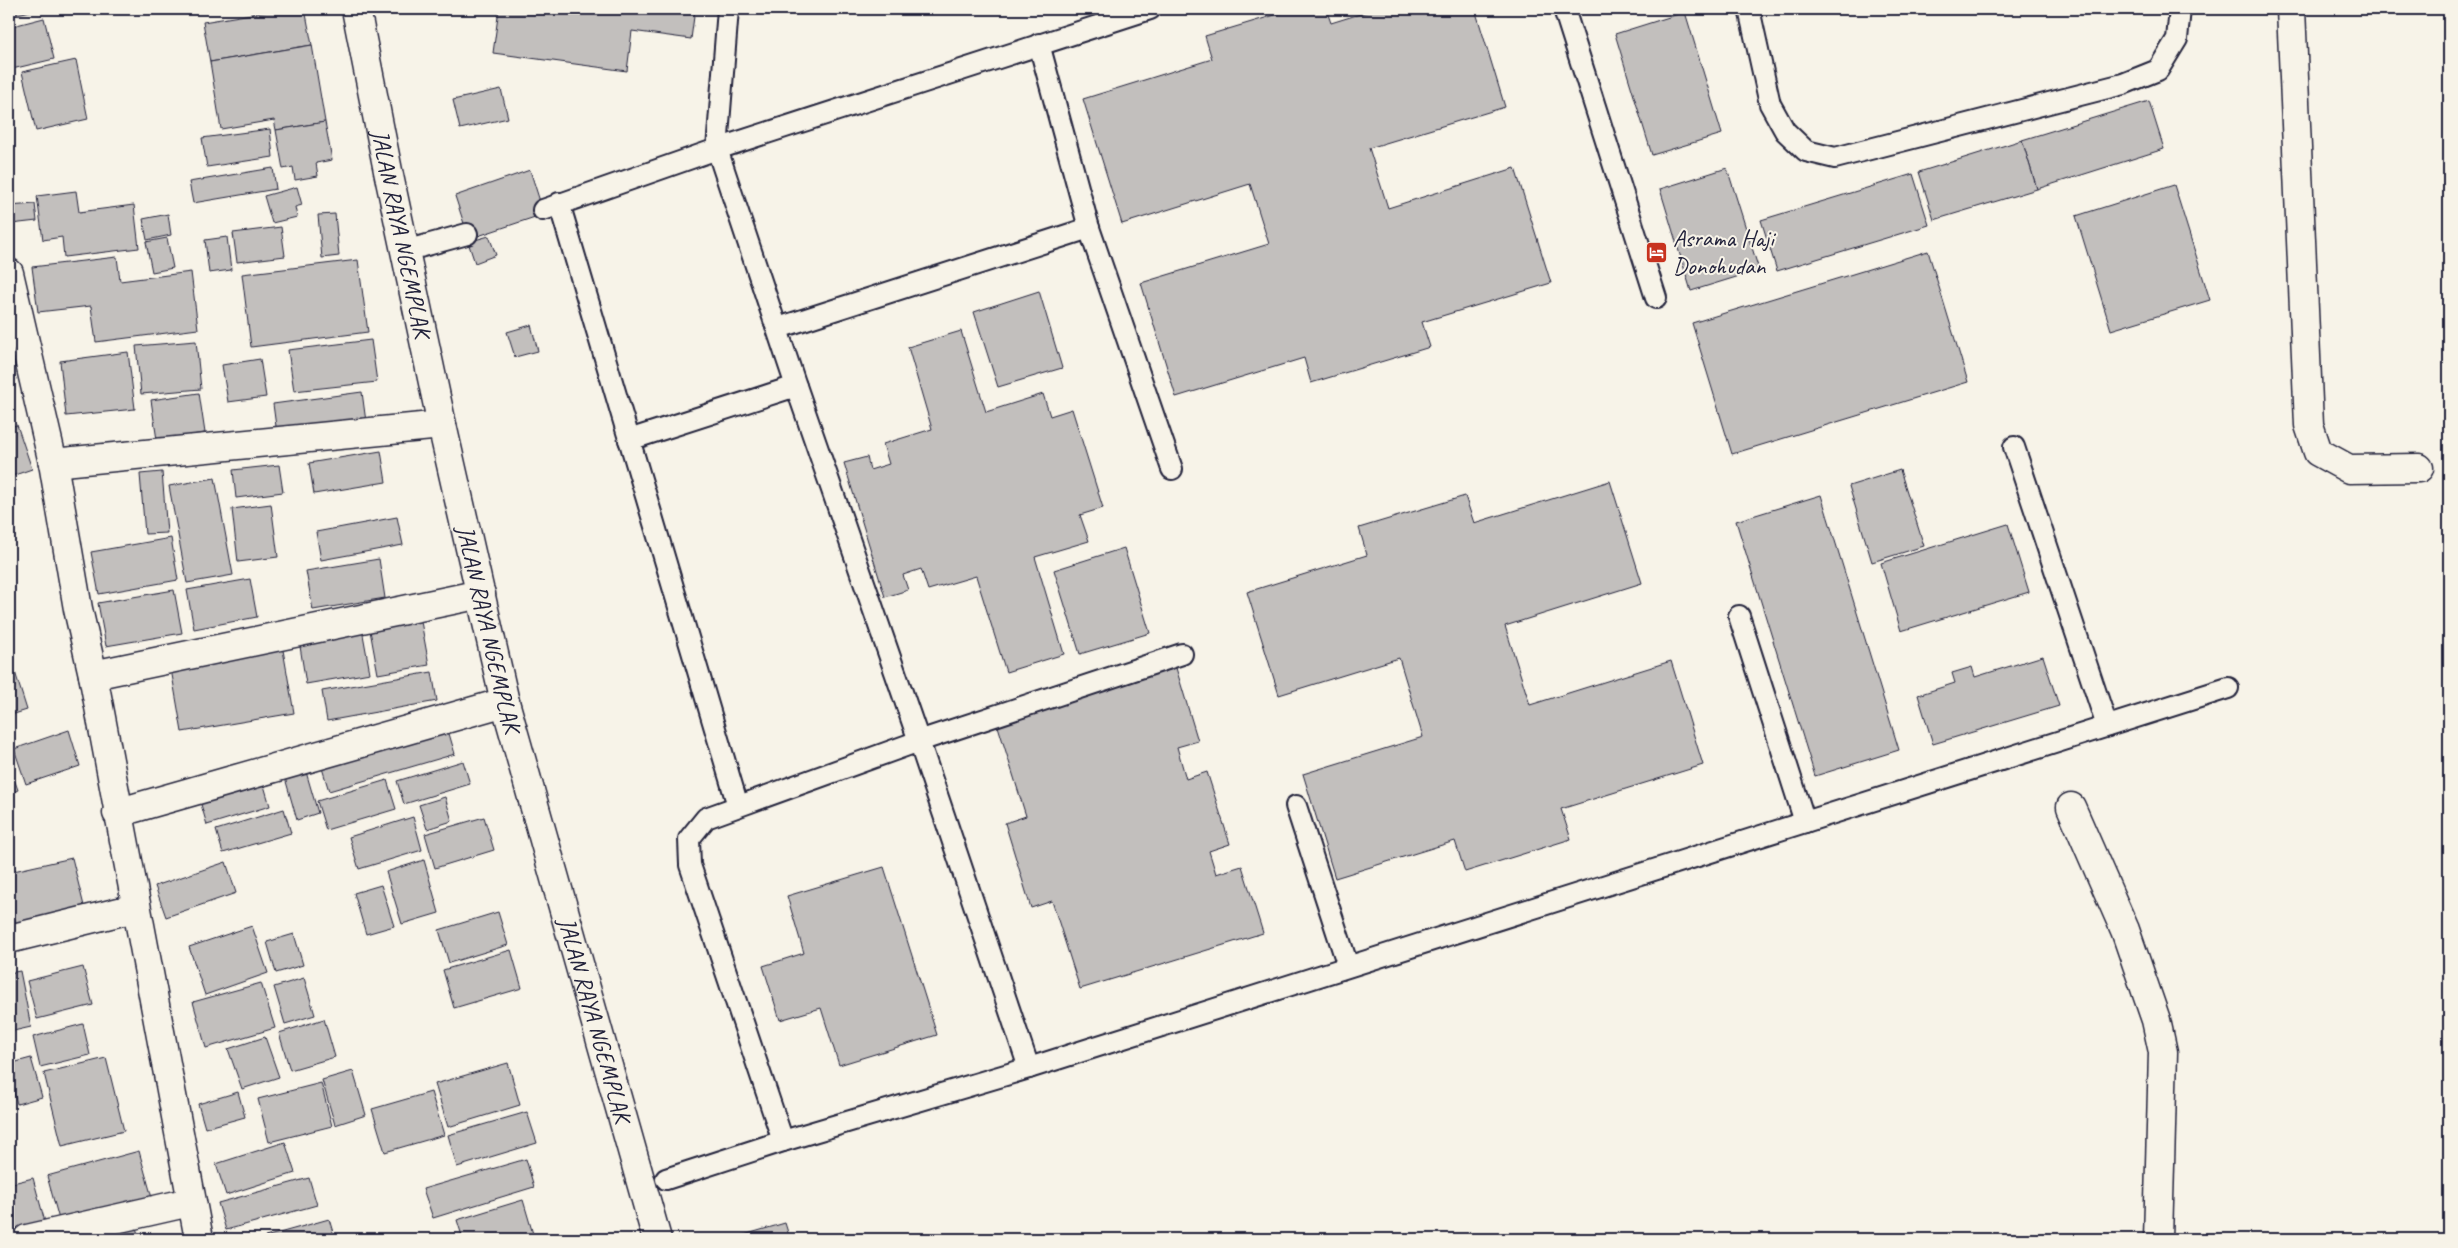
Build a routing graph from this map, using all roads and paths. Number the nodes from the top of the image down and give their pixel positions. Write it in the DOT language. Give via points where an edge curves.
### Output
graph roads {
  1 [pos="356,9"];
  2 [pos="728,9"];
  3 [pos="1150,9"];
  4 [pos="1564,9"];
  5 [pos="1748,9"];
  6 [pos="2180,9"];
  7 [pos="2290,9"];
  8 [pos="1039,44"];
  9 [pos="717,149"];
  10 [pos="1089,228"];
  11 [pos="467,234"];
  12 [pos="405,251"];
  13 [pos="9,273"];
  14 [pos="1656,298"];
  15 [pos="778,328"];
  16 [pos="796,386"];
  17 [pos="442,425"];
  18 [pos="630,440"];
  19 [pos="2014,446"];
  20 [pos="53,463"];
  21 [pos="2419,468"];
  22 [pos="1172,469"];
  23 [pos="481,594"];
  24 [pos="1739,616"];
  25 [pos="1182,654"];
  26 [pos="93,675"];
  27 [pos="2228,688"];
  28 [pos="506,702"];
  29 [pos="2107,726"];
  30 [pos="919,741"];
  31 [pos="738,806"];
  32 [pos="1296,806"];
  33 [pos="2071,807"];
  34 [pos="117,812"];
  35 [pos="1804,822"];
  36 [pos="136,908"];
  37 [pos="9,939"];
  38 [pos="1348,966"];
  39 [pos="1029,1068"];
  40 [pos="783,1141"];
  41 [pos="666,1179"];
  42 [pos="190,1202"];
  43 [pos="28,1239"];
  44 [pos="198,1239"];
  45 [pos="657,1239"];
  46 [pos="2158,1239"];
  1 -- 12 [label="street, JALAN RAYA NGEMPLAK"];
  2 -- 9 [label="lane"];
  3 -- 8 [label="lane"];
  4 -- 14 [label="lane"];
  5 -- 6 [label="lane" via="1770,104 1785,131 1806,151 1835,158 2123,84 2158,70 2178,39"];
  7 -- 21 [label="street" via="2308,425 2318,452 2349,469"];
  8 -- 9 [label="lane"];
  8 -- 10 [label="lane"];
  9 -- 15 [label="lane"];
  9 -- 18 [label="lane" via="551,207"];
  10 -- 15 [label="lane"];
  10 -- 22 [label="lane"];
  11 -- 12 [label="lane"];
  12 -- 17 [label="street, JALAN RAYA NGEMPLAK"];
  13 -- 20 [label="street"];
  15 -- 16 [label="lane"];
  16 -- 18 [label="lane"];
  16 -- 30 [label="lane"];
  17 -- 20 [label="street"];
  17 -- 23 [label="street, JALAN RAYA NGEMPLAK"];
  18 -- 31 [label="lane"];
  19 -- 29 [label="lane"];
  20 -- 26 [label="street" via="78,609"];
  23 -- 26 [label="street"];
  23 -- 28 [label="street, JALAN RAYA NGEMPLAK"];
  24 -- 35 [label="lane"];
  25 -- 30 [label="lane"];
  26 -- 34 [label="street"];
  27 -- 29 [label="lane"];
  28 -- 34 [label="street"];
  28 -- 45 [label="street, JALAN RAYA NGEMPLAK"];
  29 -- 35 [label="lane"];
  30 -- 31 [label="lane"];
  30 -- 39 [label="lane"];
  31 -- 40 [label="lane" via="706,818 689,839 690,865"];
  32 -- 38 [label="lane"];
  33 -- 46 [label="street" via="2126,930 2156,1020 2163,1052"];
  34 -- 36 [label="street"];
  35 -- 38 [label="lane"];
  36 -- 37 [label="street"];
  36 -- 42 [label="street"];
  38 -- 39 [label="lane"];
  39 -- 40 [label="lane"];
  40 -- 41 [label="lane"];
  42 -- 43 [label="street"];
  42 -- 44 [label="street"];
}
